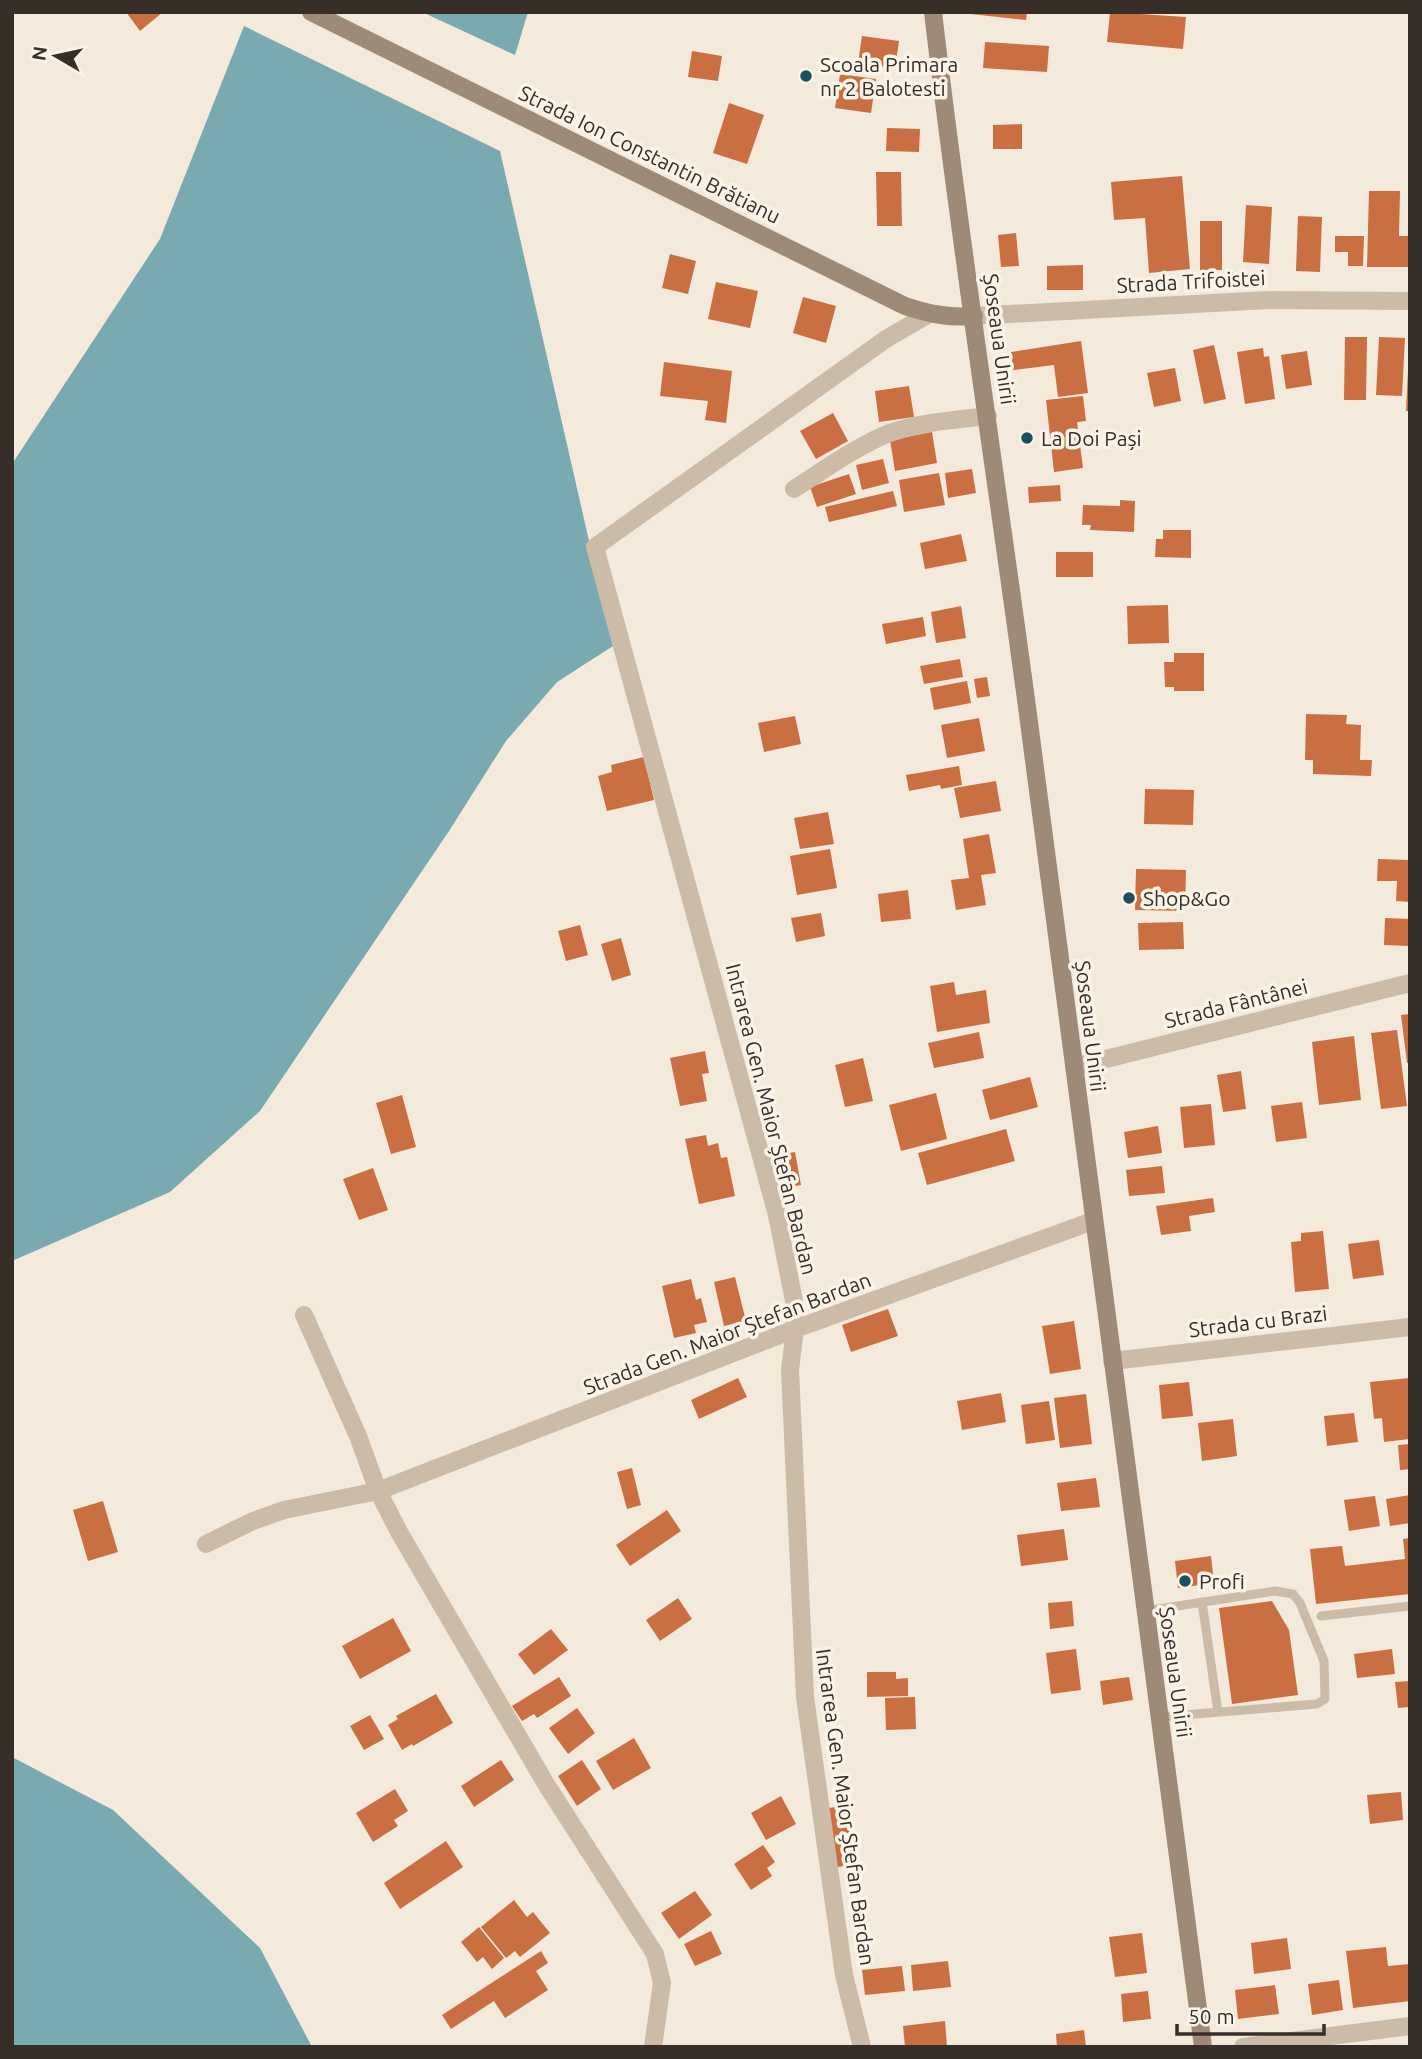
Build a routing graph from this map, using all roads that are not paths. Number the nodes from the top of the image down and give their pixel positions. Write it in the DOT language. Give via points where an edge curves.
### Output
graph roads {
  1 [pos="311,12"];
  2 [pos="933,12"];
  3 [pos="1410,300"];
  4 [pos="929,314"];
  5 [pos="974,316"];
  6 [pos="988,416"];
  7 [pos="794,489"];
  8 [pos="1410,983"];
  9 [pos="1074,1067"];
  10 [pos="1093,1222"];
  11 [pos="304,1315"];
  12 [pos="1410,1327"];
  13 [pos="796,1329"];
  14 [pos="1112,1361"];
  15 [pos="378,1491"];
  16 [pos="206,1544"];
  17 [pos="1202,1602"];
  18 [pos="1410,1606"];
  19 [pos="1145,1611"];
  20 [pos="1321,1616"];
  21 [pos="1218,1712"];
  22 [pos="1159,1717"];
  23 [pos="1410,2026"];
  24 [pos="653,2047"];
  25 [pos="862,2047"];
  26 [pos="1203,2047"];
  27 [pos="1243,2047"];
  1 -- 4 [label="main road, Strada Ion Constantin Brătianu"];
  2 -- 5 [label="main road, Șoseaua Unirii"];
  3 -- 5 [label="street, Strada Trifoistei" via="1268,300"];
  4 -- 5 [label="main road, Strada Ion Constantin Brătianu"];
  4 -- 13 [label="street, Intrarea Gen. Maior Ștefan Bardan" via="886,339 595,547 777,1216"];
  5 -- 6 [label="main road, Șoseaua Unirii"];
  6 -- 7 [label="street" via="887,434"];
  6 -- 9 [label="main road, Șoseaua Unirii"];
  8 -- 9 [label="street, Strada Fântânei"];
  9 -- 10 [label="main road, Șoseaua Unirii"];
  10 -- 13 [label="street, Strada Gen. Maior Ștefan Bardan"];
  10 -- 14 [label="main road, Șoseaua Unirii"];
  11 -- 15 [label="street"];
  12 -- 14 [label="street, Strada cu Brazi"];
  13 -- 15 [label="street, Strada Gen. Maior Ștefan Bardan"];
  13 -- 25 [label="street, Intrarea Gen. Maior Ștefan Bardan" via="790,1370 805,1696 844,1975"];
  14 -- 19 [label="main road, Șoseaua Unirii"];
  15 -- 16 [label="street, Strada Gen. Maior Ștefan Bardan" via="284,1510"];
  15 -- 24 [label="street" via="546,1784 655,1954 662,1983"];
  17 -- 19 [label="lane"];
  17 -- 21 [label="lane"];
  17 -- 21 [label="lane" via="1275,1591 1293,1594 1324,1661 1325,1699 1317,1704"];
  18 -- 20 [label="lane"];
  19 -- 22 [label="main road, Șoseaua Unirii"];
  21 -- 22 [label="lane"];
  22 -- 26 [label="main road, Șoseaua Unirii"];
  23 -- 27 [label="street"];
}
